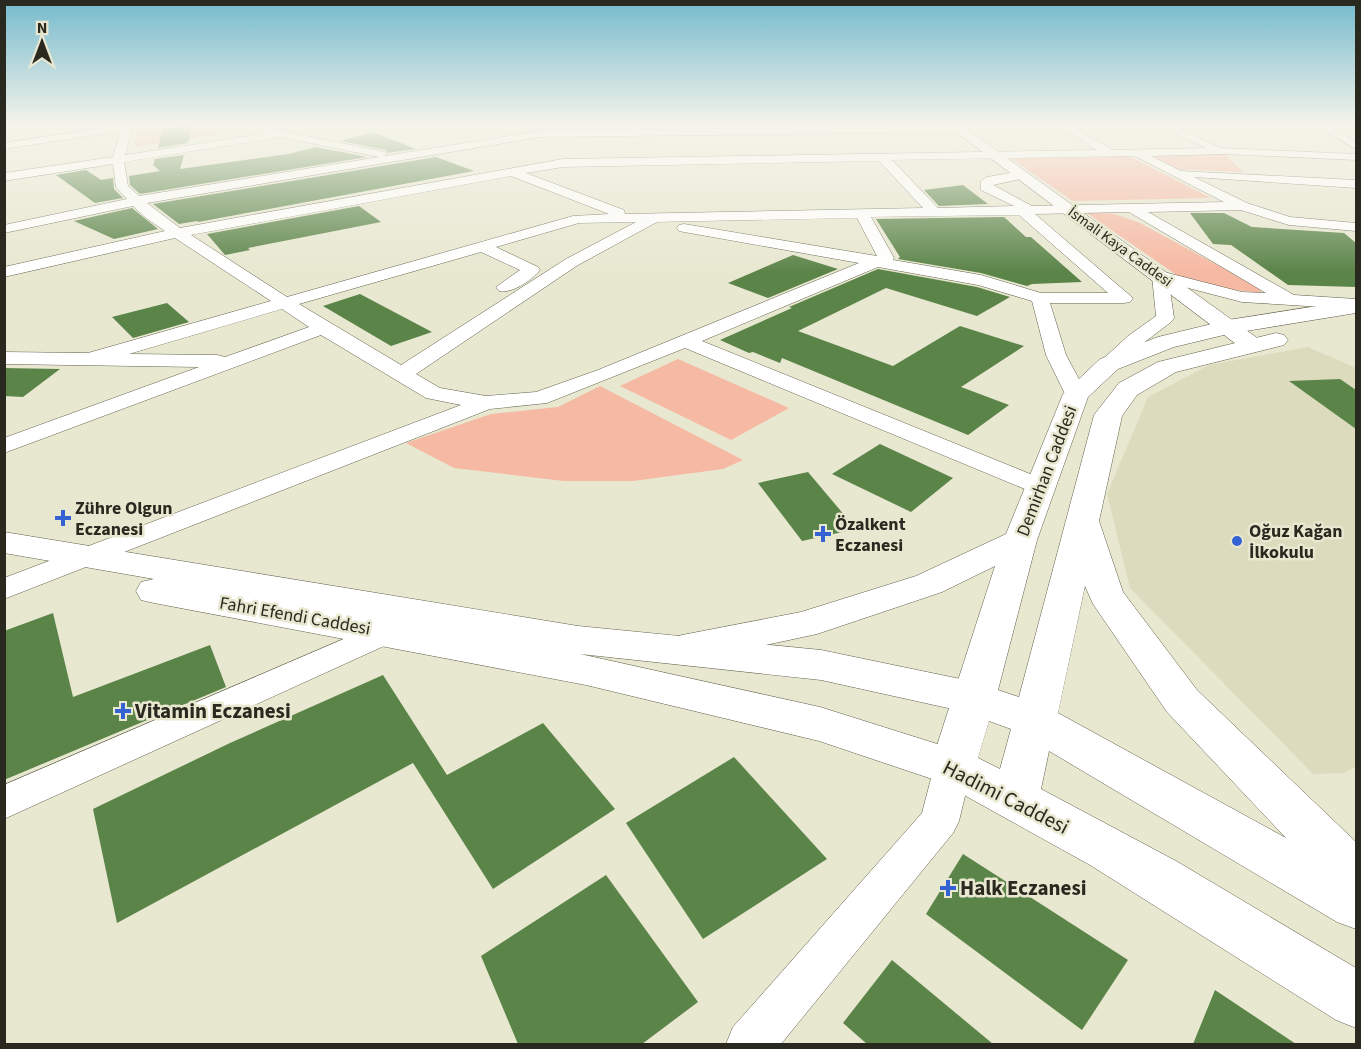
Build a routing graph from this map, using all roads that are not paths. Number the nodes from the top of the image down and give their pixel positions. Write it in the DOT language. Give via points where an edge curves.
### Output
graph roads {
  1 [pos="23,174"];
  2 [pos="120,174"];
  3 [pos="296,174"];
  4 [pos="500,174"];
  5 [pos="517,174"];
  6 [pos="898,174"];
  7 [pos="1179,174"];
  8 [pos="1204,174"];
  9 [pos="1021,175"];
  10 [pos="4,177"];
  11 [pos="1356,184"];
  12 [pos="136,201"];
  13 [pos="1242,206"];
  14 [pos="1130,207"];
  15 [pos="1068,209"];
  16 [pos="1027,210"];
  17 [pos="934,212"];
  18 [pos="862,213"];
  19 [pos="645,219"];
  20 [pos="1356,227"];
  21 [pos="4,229"];
  22 [pos="176,232"];
  23 [pos="483,247"];
  24 [pos="875,262"];
  25 [pos="4,272"];
  26 [pos="1160,276"];
  27 [pos="496,293"];
  28 [pos="1040,298"];
  29 [pos="1293,301"];
  30 [pos="286,303"];
  31 [pos="1356,305"];
  32 [pos="1356,326"];
  33 [pos="1228,327"];
  34 [pos="322,328"];
  35 [pos="685,341"];
  36 [pos="1252,345"];
  37 [pos="4,358"];
  38 [pos="89,359"];
  39 [pos="233,362"];
  40 [pos="1109,364"];
  41 [pos="402,374"];
  42 [pos="1076,394"];
  43 [pos="486,403"];
  44 [pos="4,446"];
  45 [pos="1041,487"];
  46 [pos="1083,522"];
  47 [pos="1020,540"];
  48 [pos="4,542"];
  49 [pos="86,556"];
  50 [pos="4,564"];
  51 [pos="47,572"];
  52 [pos="4,589"];
  53 [pos="425,614"];
  54 [pos="386,632"];
  55 [pos="682,649"];
  56 [pos="582,655"];
  57 [pos="975,698"];
  58 [pos="1033,720"];
  59 [pos="953,767"];
  60 [pos="1016,797"];
  61 [pos="4,803"];
  62 [pos="1355,880"];
  63 [pos="1356,1000"];
  64 [pos="750,1044"];
  1 -- 10 [label="street"];
  2 -- 12 [label="street" via="122,187"];
  3 -- 12 [label="street"];
  4 -- 22 [label="street"];
  5 -- 19 [label="street"];
  6 -- 17 [label="street"];
  7 -- 13 [label="street"];
  8 -- 11 [label="street"];
  9 -- 15 [label="main road, İsmali Kaya Caddesi"];
  9 -- 16 [label="street" via="998,178 987,182 986,187"];
  12 -- 21 [label="street"];
  12 -- 22 [label="street"];
  13 -- 14 [label="street"];
  13 -- 20 [label="street" via="1289,221"];
  14 -- 15 [label="street"];
  14 -- 29 [label="street"];
  15 -- 16 [label="street"];
  15 -- 26 [label="main road, İsmali Kaya Caddesi"];
  16 -- 17 [label="street"];
  16 -- 28 [label="street" via="1124,298"];
  17 -- 18 [label="street"];
  18 -- 19 [label="street"];
  18 -- 24 [label="street" via="886,258"];
  19 -- 23 [label="street" via="579,219"];
  19 -- 24 [label="street"];
  19 -- 41 [label="street" via="572,262"];
  22 -- 25 [label="street"];
  22 -- 30 [label="street"];
  23 -- 27 [label="street" via="532,270"];
  23 -- 30 [label="street"];
  24 -- 28 [label="street" via="981,280"];
  24 -- 35 [label="street"];
  26 -- 29 [label="street" via="1242,297"];
  26 -- 33 [label="main road, İsmali Kaya Caddesi"];
  26 -- 40 [label="street" via="1165,318"];
  28 -- 42 [label="street" via="1056,355"];
  29 -- 31 [label="street"];
  30 -- 34 [label="street"];
  30 -- 38 [label="street"];
  31 -- 33 [label="main road, Demirhan Caddesi"];
  32 -- 36 [label="main road, Demirhan Caddesi"];
  33 -- 36 [label="main road, İsmali Kaya Caddesi"];
  33 -- 40 [label="main road, Demirhan Caddesi" via="1166,342"];
  34 -- 39 [label="street"];
  34 -- 41 [label="street"];
  35 -- 43 [label="street" via="539,398"];
  35 -- 45 [label="street"];
  36 -- 46 [label="main road, Demirhan Caddesi" via="1167,367 1128,388 1108,415"];
  37 -- 38 [label="street"];
  38 -- 39 [label="street"];
  39 -- 44 [label="street"];
  40 -- 42 [label="main road, Demirhan Caddesi"];
  41 -- 43 [label="street" via="434,393"];
  42 -- 45 [label="main road, Demirhan Caddesi"];
  43 -- 49 [label="street"];
  45 -- 47 [label="main road, Demirhan Caddesi"];
  46 -- 58 [label="main road, Demirhan Caddesi"];
  46 -- 62 [label="main road" via="1106,594 1182,701"];
  47 -- 55 [label="main road" via="929,584 804,625"];
  47 -- 57 [label="main road, Demirhan Caddesi"];
  48 -- 49 [label="main road, Fahri Efendi Caddesi"];
  49 -- 51 [label="street"];
  49 -- 53 [label="main road, Fahri Efendi Caddesi"];
  50 -- 51 [label="main road, Fahri Efendi Caddesi"];
  51 -- 52 [label="street"];
  51 -- 54 [label="main road, Fahri Efendi Caddesi"];
  53 -- 54 [label="street"];
  53 -- 56 [label="main road, Fahri Efendi Caddesi"];
  54 -- 56 [label="main road, Fahri Efendi Caddesi"];
  54 -- 61 [label="street"];
  55 -- 56 [label="main road"];
  55 -- 57 [label="main road" via="821,664"];
  56 -- 59 [label="main road, Hadimi Caddesi"];
  57 -- 58 [label="main road"];
  57 -- 59 [label="main road, Demirhan Caddesi"];
  58 -- 60 [label="main road, Demirhan Caddesi"];
  58 -- 62 [label="main road"];
  59 -- 60 [label="main road, Hadimi Caddesi"];
  59 -- 64 [label="street" via="939,821"];
  60 -- 63 [label="main road, Hadimi Caddesi" via="1199,901"];
}
